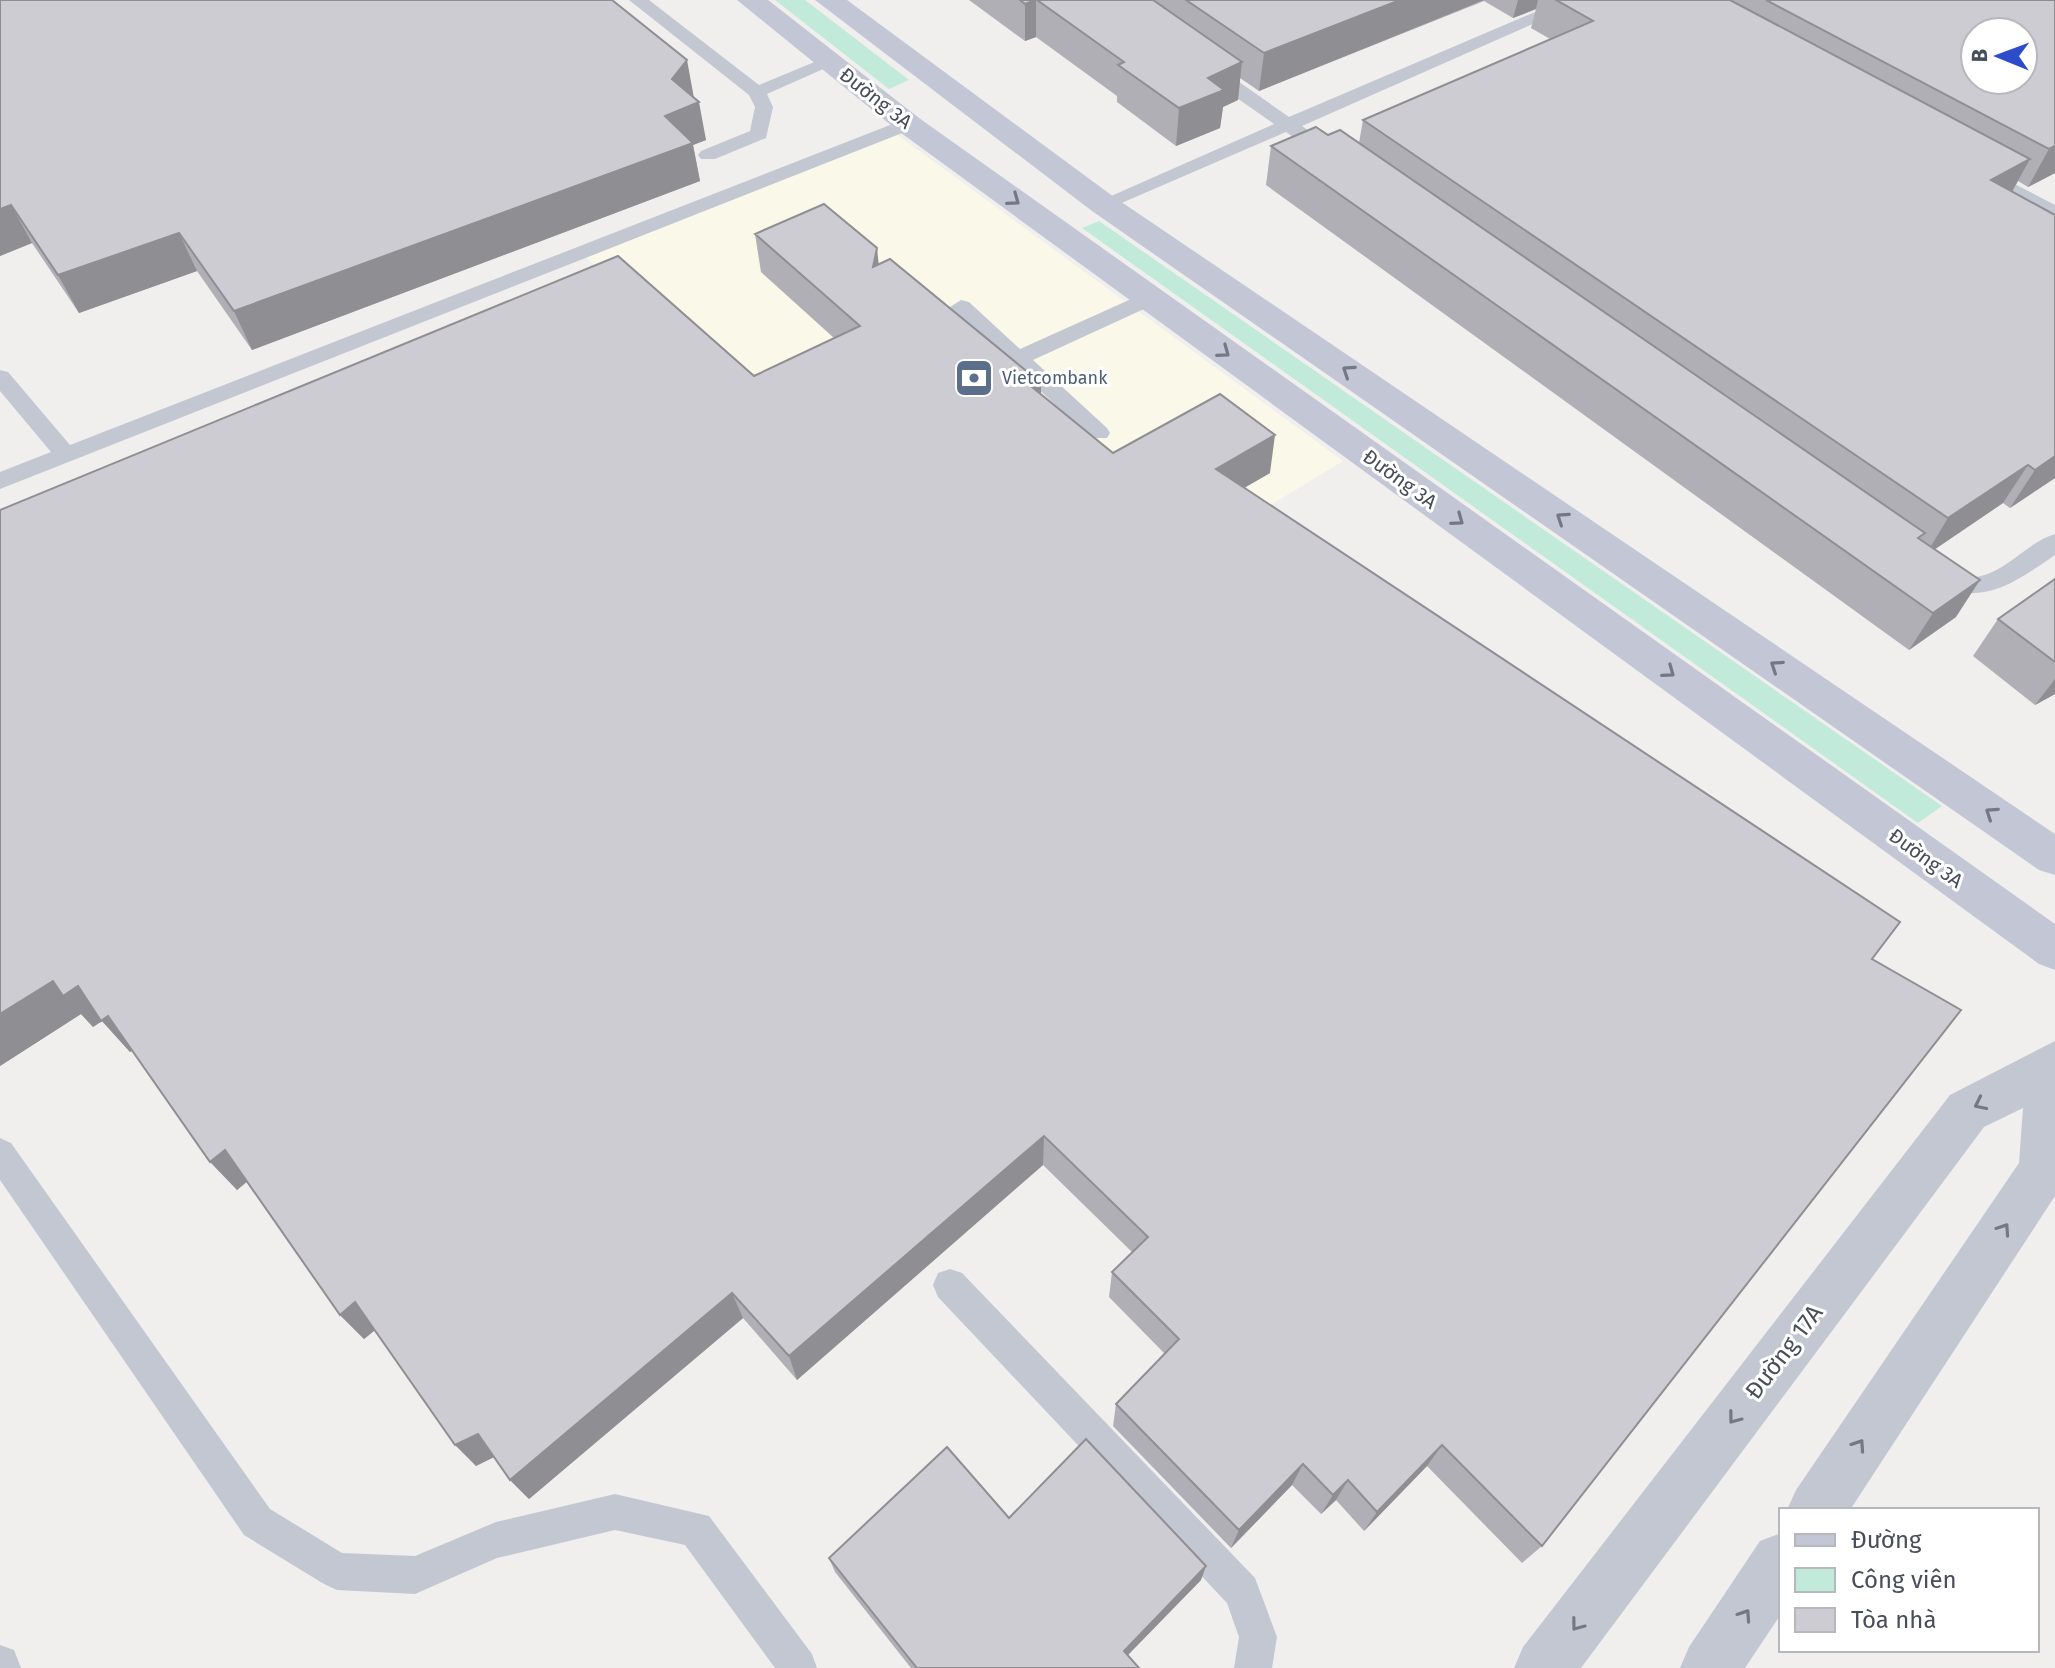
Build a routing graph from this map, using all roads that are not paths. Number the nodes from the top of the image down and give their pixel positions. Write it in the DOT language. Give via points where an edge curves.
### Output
graph roads {
  1 [pos="638,0"];
  2 [pos="751,0"];
  3 [pos="829,0"];
  4 [pos="1578,0"];
  5 [pos="1186,53"];
  6 [pos="830,62"];
  7 [pos="757,92"];
  8 [pos="908,124"];
  9 [pos="1286,124"];
  10 [pos="1027,150"];
  11 [pos="708,155"];
  12 [pos="1971,167"];
  13 [pos="1351,169"];
  14 [pos="974,171"];
  15 [pos="1103,204"];
  16 [pos="2055,213"];
  17 [pos="1149,298"];
  18 [pos="961,307"];
  19 [pos="1017,359"];
  20 [pos="0,377"];
  21 [pos="1099,433"];
  22 [pos="66,455"];
  23 [pos="0,481"];
  24 [pos="2055,543"];
  25 [pos="1921,569"];
  26 [pos="2055,857"];
  27 [pos="2055,950"];
  28 [pos="2053,1066"];
  29 [pos="0,1153"];
  30 [pos="950,1285"];
  31 [pos="1817,1508"];
  32 [pos="1779,1565"];
  33 [pos="798,1668"];
  34 [pos="1253,1668"];
  35 [pos="1544,1668"];
  36 [pos="1710,1668"];
  1 -- 7 [label="lane"];
  2 -- 6 [label="street, Đường 3A"];
  3 -- 10 [label="street"];
  4 -- 9 [label="lane"];
  5 -- 9 [label="lane"];
  6 -- 7 [label="lane"];
  6 -- 8 [label="street, Đường 3A"];
  7 -- 11 [label="lane" via="764,107 759,134"];
  8 -- 14 [label="street, Đường 3A"];
  8 -- 22 [label="lane"];
  9 -- 13 [label="lane"];
  9 -- 15 [label="lane"];
  10 -- 14 [label="street"];
  10 -- 15 [label="street"];
  12 -- 16 [label="lane"];
  14 -- 17 [label="street, Đường 3A, one-way"];
  26 -- 15 [label="street, one-way"];
  17 -- 19 [label="lane"];
  17 -- 27 [label="street, Đường 3A, one-way"];
  18 -- 19 [label="lane"];
  19 -- 21 [label="lane"];
  20 -- 22 [label="lane"];
  22 -- 23 [label="lane"];
  24 -- 25 [label="lane" via="1975,589 1957,588"];
  31 -- 28 [label="street, Đường 17A, one-way" via="2044,1169"];
  28 -- 35 [label="street, Đường 17A, one-way" via="1967,1111"];
  29 -- 33 [label="lane" via="257,1522 337,1571 415,1575 496,1540 615,1512 696,1529"];
  30 -- 34 [label="lane" via="1242,1591 1258,1637"];
  36 -- 32 [label="street, one-way"];
}
